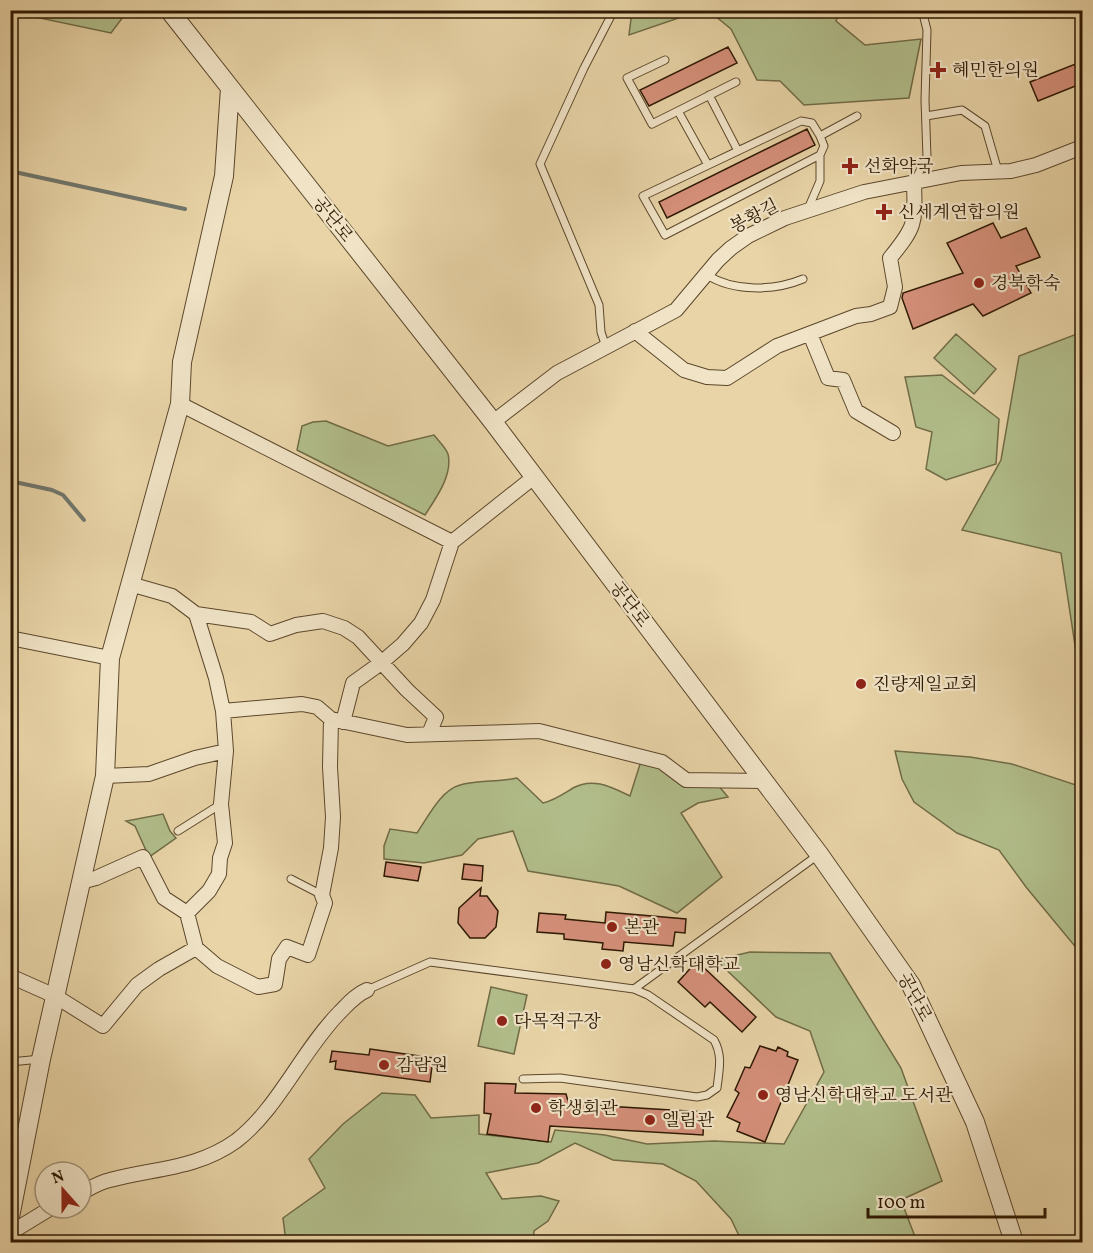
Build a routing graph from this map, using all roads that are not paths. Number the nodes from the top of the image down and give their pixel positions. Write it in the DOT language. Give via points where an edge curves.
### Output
graph roads {
  1 [pos="169,10"];
  2 [pos="614,10"];
  3 [pos="922,10"];
  4 [pos="665,60"];
  5 [pos="736,82"];
  6 [pos="230,88"];
  7 [pos="709,95"];
  8 [pos="678,111"];
  9 [pos="857,116"];
  10 [pos="926,116"];
  11 [pos="820,136"];
  12 [pos="1083,147"];
  13 [pos="738,151"];
  14 [pos="820,155"];
  15 [pos="708,165"];
  16 [pos="998,171"];
  17 [pos="914,182"];
  18 [pos="808,209"];
  19 [pos="707,275"];
  20 [pos="803,279"];
  21 [pos="635,331"];
  22 [pos="810,334"];
  23 [pos="606,346"];
  24 [pos="180,404"];
  25 [pos="493,422"];
  26 [pos="893,433"];
  27 [pos="534,477"];
  28 [pos="452,542"];
  29 [pos="130,584"];
  30 [pos="196,614"];
  31 [pos="10,638"];
  32 [pos="110,658"];
  33 [pos="381,663"];
  34 [pos="223,711"];
  35 [pos="337,721"];
  36 [pos="429,734"];
  37 [pos="226,751"];
  38 [pos="105,776"];
  39 [pos="764,781"];
  40 [pos="221,804"];
  41 [pos="178,831"];
  42 [pos="819,854"];
  43 [pos="291,879"];
  44 [pos="81,882"];
  45 [pos="322,895"];
  46 [pos="187,913"];
  47 [pos="196,948"];
  48 [pos="10,976"];
  49 [pos="634,989"];
  50 [pos="367,990"];
  51 [pos="55,996"];
  52 [pos="41,1059"];
  53 [pos="10,1062"];
  54 [pos="523,1079"];
  55 [pos="93,1187"];
  56 [pos="10,1217"];
  57 [pos="33,1219"];
  58 [pos="10,1233"];
  59 [pos="1014,1242"];
  1 -- 6 [label="street, 공단로"];
  2 -- 23 [label="lane" via="540,164 599,305"];
  3 -- 10 [label="lane" via="927,30"];
  4 -- 8 [label="lane" via="627,78 652,124"];
  5 -- 7 [label="lane"];
  6 -- 24 [label="street" via="224,176 182,362"];
  6 -- 25 [label="street, 공단로"];
  7 -- 8 [label="lane"];
  7 -- 13 [label="lane"];
  8 -- 15 [label="lane"];
  9 -- 11 [label="lane"];
  10 -- 16 [label="lane" via="962,110 985,126"];
  10 -- 17 [label="lane" via="927,157"];
  11 -- 13 [label="lane" via="812,123 801,121"];
  11 -- 14 [label="lane" via="824,146"];
  12 -- 16 [label="street, 봉황길" via="1036,165"];
  13 -- 15 [label="lane"];
  14 -- 15 [label="lane" via="665,235 643,196"];
  14 -- 18 [label="lane" via="820,181"];
  16 -- 17 [label="street, 봉황길"];
  17 -- 18 [label="street, 봉황길"];
  17 -- 22 [label="street" via="915,219 909,234 890,258 895,287 890,307"];
  18 -- 19 [label="street, 봉황길" via="748,236 718,260"];
  19 -- 20 [label="lane" via="747,288 787,286"];
  19 -- 21 [label="street, 봉황길" via="676,309"];
  21 -- 22 [label="street" via="684,370 727,378 777,346"];
  21 -- 23 [label="street, 봉황길"];
  22 -- 26 [label="street" via="828,378 843,381 856,411"];
  23 -- 25 [label="street, 봉황길" via="557,372"];
  24 -- 28 [label="street"];
  24 -- 29 [label="street"];
  25 -- 27 [label="street, 공단로"];
  27 -- 28 [label="street"];
  27 -- 39 [label="street, 공단로"];
  28 -- 33 [label="street" via="433,600 421,622"];
  29 -- 30 [label="street" via="172,596"];
  29 -- 32 [label="street"];
  30 -- 33 [label="street" via="251,622 270,634 323,621 358,637"];
  30 -- 34 [label="street"];
  31 -- 32 [label="street"];
  32 -- 38 [label="street"];
  33 -- 35 [label="street" via="353,683"];
  33 -- 36 [label="street" via="436,717"];
  34 -- 35 [label="street" via="302,704 317,707"];
  34 -- 37 [label="street"];
  35 -- 36 [label="street" via="407,735"];
  35 -- 45 [label="street" via="330,767 331,848"];
  36 -- 39 [label="street" via="539,731 662,762 686,780"];
  37 -- 38 [label="street" via="149,774"];
  37 -- 40 [label="street"];
  38 -- 44 [label="street"];
  39 -- 42 [label="street, 공단로"];
  40 -- 41 [label="lane"];
  40 -- 46 [label="street" via="225,843 219,874 209,891"];
  42 -- 49 [label="lane"];
  42 -- 59 [label="street, 공단로" via="911,985 975,1122"];
  43 -- 45 [label="lane"];
  44 -- 46 [label="street" via="143,857 164,898"];
  44 -- 51 [label="street"];
  45 -- 47 [label="street" via="325,903 308,955 287,947 279,959 275,984 258,987 217,966"];
  46 -- 47 [label="street"];
  47 -- 51 [label="street" via="137,985 103,1026"];
  48 -- 51 [label="street"];
  49 -- 50 [label="lane" via="430,962"];
  49 -- 54 [label="lane" via="714,1040 721,1062 717,1088 697,1097 560,1078"];
  50 -- 55 [label="street" via="356,995 325,1027 264,1113 237,1140 215,1154 183,1166 108,1180"];
  51 -- 52 [label="street"];
  52 -- 53 [label="lane"];
  52 -- 56 [label="street"];
  57 -- 58 [label="street"];
}
